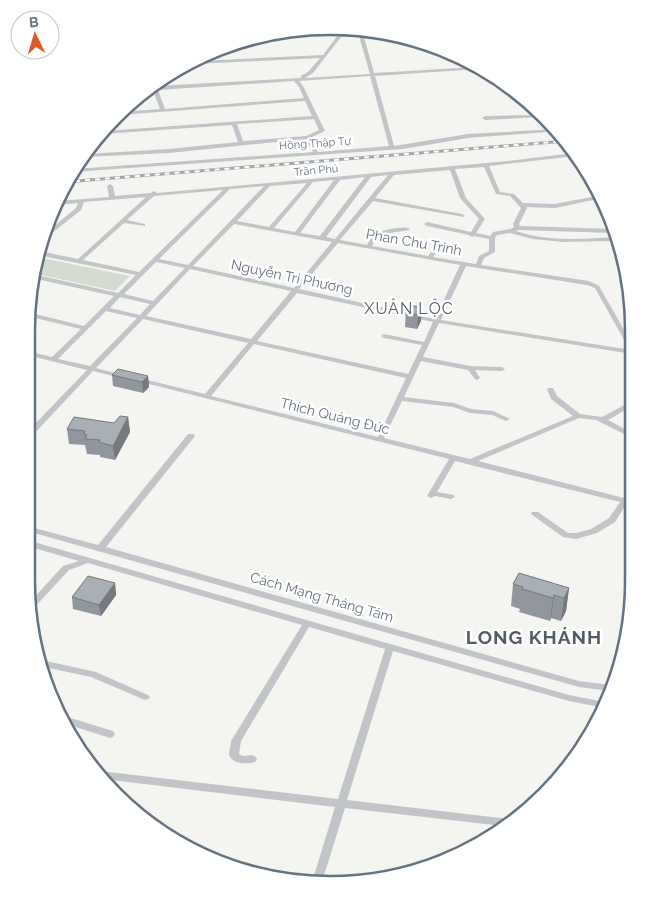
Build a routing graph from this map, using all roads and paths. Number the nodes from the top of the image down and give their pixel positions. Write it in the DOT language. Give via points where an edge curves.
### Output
graph roads {
  1 [pos="342,36"];
  2 [pos="362,37"];
  3 [pos="323,56"];
  4 [pos="205,63"];
  5 [pos="467,69"];
  6 [pos="372,74"];
  7 [pos="301,78"];
  8 [pos="294,79"];
  9 [pos="163,87"];
  10 [pos="155,93"];
  11 [pos="306,99"];
  12 [pos="163,111"];
  13 [pos="129,113"];
  14 [pos="534,116"];
  15 [pos="315,117"];
  16 [pos="485,118"];
  17 [pos="234,123"];
  18 [pos="548,131"];
  19 [pos="110,133"];
  20 [pos="307,137"];
  21 [pos="241,143"];
  22 [pos="392,147"];
  23 [pos="316,152"];
  24 [pos="567,155"];
  25 [pos="92,156"];
  26 [pos="486,165"];
  27 [pos="452,168"];
  28 [pos="82,170"];
  29 [pos="393,173"];
  30 [pos="370,175"];
  31 [pos="338,178"];
  32 [pos="312,180"];
  33 [pos="269,184"];
  34 [pos="110,186"];
  35 [pos="230,187"];
  36 [pos="154,193"];
  37 [pos="112,198"];
  38 [pos="594,198"];
  39 [pos="371,199"];
  40 [pos="82,200"];
  41 [pos="64,202"];
  42 [pos="522,205"];
  43 [pos="462,216"];
  44 [pos="123,221"];
  45 [pos="232,222"];
  46 [pos="426,224"];
  47 [pos="143,225"];
  48 [pos="270,229"];
  49 [pos="407,229"];
  50 [pos="53,230"];
  51 [pos="514,230"];
  52 [pos="608,231"];
  53 [pos="296,234"];
  54 [pos="472,235"];
  55 [pos="322,238"];
  56 [pos="492,238"];
  57 [pos="611,240"];
  58 [pos="335,241"];
  59 [pos="440,244"];
  60 [pos="369,247"];
  61 [pos="45,254"];
  62 [pos="429,258"];
  63 [pos="155,260"];
  64 [pos="79,261"];
  65 [pos="464,264"];
  66 [pos="478,266"];
  67 [pos="189,268"];
  68 [pos="141,274"];
  69 [pos="40,278"];
  70 [pos="293,290"];
  71 [pos="119,295"];
  72 [pos="155,303"];
  73 [pos="106,309"];
  74 [pos="36,316"];
  75 [pos="142,317"];
  76 [pos="437,321"];
  77 [pos="86,328"];
  78 [pos="384,336"];
  79 [pos="625,337"];
  80 [pos="251,341"];
  81 [pos="426,344"];
  82 [pos="625,351"];
  83 [pos="35,355"];
  84 [pos="419,358"];
  85 [pos="54,359"];
  86 [pos="470,368"];
  87 [pos="93,369"];
  88 [pos="502,369"];
  89 [pos="410,377"];
  90 [pos="477,378"];
  91 [pos="551,389"];
  92 [pos="206,397"];
  93 [pos="400,399"];
  94 [pos="625,407"];
  95 [pos="578,416"];
  96 [pos="506,419"];
  97 [pos="603,420"];
  98 [pos="35,428"];
  99 [pos="625,432"];
  100 [pos="191,436"];
  101 [pos="380,440"];
  102 [pos="453,458"];
  103 [pos="470,462"];
  104 [pos="451,497"];
  105 [pos="625,500"];
  106 [pos="625,505"];
  107 [pos="535,514"];
  108 [pos="35,530"];
  109 [pos="35,545"];
  110 [pos="100,549"];
  111 [pos="88,560"];
  112 [pos="36,600"];
  113 [pos="307,623"];
  114 [pos="390,647"];
  115 [pos="47,664"];
  116 [pos="605,687"];
  117 [pos="145,697"];
  118 [pos="598,704"];
  119 [pos="72,722"];
  120 [pos="110,734"];
  121 [pos="252,759"];
  122 [pos="108,776"];
  123 [pos="341,804"];
  124 [pos="501,821"];
  125 [pos="319,875"];
  1 -- 3 [label="street"];
  2 -- 6 [label="street"];
  3 -- 4 [label="street"];
  3 -- 7 [label="street" via="311,72"];
  5 -- 6 [label="street"];
  6 -- 7 [label="street"];
  6 -- 22 [label="street"];
  7 -- 8 [label="street"];
  8 -- 9 [label="street"];
  8 -- 11 [label="street"];
  10 -- 12 [label="street"];
  11 -- 12 [label="street"];
  11 -- 15 [label="street"];
  12 -- 13 [label="street"];
  14 -- 16 [label="street"];
  15 -- 17 [label="street"];
  15 -- 20 [label="street" via="322,133"];
  17 -- 19 [label="street"];
  17 -- 21 [label="street"];
  18 -- 22 [label="street, Hồng Thập Tự" via="468,136"];
  20 -- 21 [label="street"];
  20 -- 23 [label="street"];
  21 -- 25 [label="street"];
  22 -- 23 [label="street, Hồng Thập Tự"];
  23 -- 28 [label="street, Hồng Thập Tự"];
  24 -- 26 [label="street, Trần Phú"];
  26 -- 27 [label="street, Trần Phú"];
  26 -- 42 [label="street" via="498,193 512,196"];
  27 -- 29 [label="street, Trần Phú"];
  27 -- 54 [label="street" via="464,200 482,219"];
  29 -- 30 [label="street, Trần Phú"];
  29 -- 39 [label="street"];
  30 -- 31 [label="street, Trần Phú"];
  30 -- 55 [label="street"];
  31 -- 32 [label="street, Trần Phú"];
  31 -- 53 [label="street"];
  32 -- 33 [label="street, Trần Phú"];
  32 -- 48 [label="street"];
  33 -- 35 [label="street, Trần Phú"];
  33 -- 45 [label="street"];
  34 -- 37 [label="street"];
  35 -- 36 [label="street, Trần Phú"];
  35 -- 63 [label="street"];
  36 -- 37 [label="street, Trần Phú"];
  36 -- 44 [label="street"];
  37 -- 40 [label="street, Trần Phú"];
  38 -- 42 [label="street" via="555,206"];
  39 -- 43 [label="street"];
  39 -- 58 [label="street"];
  40 -- 41 [label="street, Trần Phú"];
  40 -- 50 [label="street" via="79,209"];
  42 -- 51 [label="street" via="524,209"];
  44 -- 47 [label="street"];
  44 -- 64 [label="street"];
  45 -- 48 [label="street, Phan Chu Trinh"];
  45 -- 67 [label="street"];
  46 -- 54 [label="street"];
  48 -- 53 [label="street, Phan Chu Trinh"];
  49 -- 60 [label="street" via="378,235 370,241"];
  51 -- 52 [label="street"];
  51 -- 56 [label="street" via="495,233"];
  51 -- 57 [label="street" via="522,236"];
  53 -- 55 [label="street, Phan Chu Trinh"];
  54 -- 56 [label="street"];
  55 -- 58 [label="street, Phan Chu Trinh"];
  56 -- 66 [label="street" via="492,252 481,257"];
  58 -- 60 [label="street, Phan Chu Trinh"];
  58 -- 70 [label="street"];
  59 -- 62 [label="street"];
  60 -- 62 [label="street, Phan Chu Trinh"];
  61 -- 64 [label="street"];
  62 -- 65 [label="street, Phan Chu Trinh"];
  63 -- 67 [label="street, Nguyễn Tri Phương"];
  63 -- 68 [label="street"];
  64 -- 68 [label="street"];
  65 -- 66 [label="street, Phan Chu Trinh"];
  65 -- 76 [label="street"];
  66 -- 79 [label="street, Phan Chu Trinh" via="593,284"];
  67 -- 70 [label="street, Nguyễn Tri Phương"];
  67 -- 72 [label="street"];
  68 -- 71 [label="street"];
  69 -- 71 [label="street"];
  70 -- 76 [label="street, Nguyễn Tri Phương"];
  70 -- 80 [label="street"];
  71 -- 72 [label="street"];
  71 -- 73 [label="street"];
  72 -- 75 [label="street"];
  73 -- 75 [label="street"];
  73 -- 77 [label="street"];
  74 -- 77 [label="street"];
  75 -- 80 [label="street"];
  75 -- 87 [label="street"];
  76 -- 81 [label="street"];
  76 -- 82 [label="street, Nguyễn Tri Phương"];
  77 -- 85 [label="street"];
  78 -- 81 [label="street"];
  80 -- 89 [label="street"];
  80 -- 92 [label="street"];
  81 -- 84 [label="street"];
  83 -- 85 [label="street, Thích Quảng Đức"];
  84 -- 86 [label="street"];
  84 -- 89 [label="street"];
  85 -- 87 [label="street, Thích Quảng Đức"];
  86 -- 88 [label="street"];
  86 -- 90 [label="street"];
  87 -- 92 [label="street, Thích Quảng Đức"];
  87 -- 98 [label="street"];
  89 -- 93 [label="street"];
  91 -- 95 [label="street" via="554,397"];
  92 -- 101 [label="street, Thích Quảng Đức"];
  93 -- 96 [label="street" via="454,405"];
  93 -- 101 [label="street"];
  94 -- 97 [label="street"];
  95 -- 97 [label="street"];
  95 -- 103 [label="street"];
  97 -- 99 [label="street"];
  100 -- 110 [label="street"];
  101 -- 102 [label="street, Thích Quảng Đức"];
  102 -- 103 [label="street, Thích Quảng Đức"];
  102 -- 104 [label="street" via="432,494"];
  103 -- 105 [label="street, Thích Quảng Đức"];
  106 -- 107 [label="street" via="612,520 576,536 566,535"];
  108 -- 110 [label="street, Cách Mạng Tháng Tám"];
  109 -- 111 [label="street"];
  110 -- 116 [label="street, Cách Mạng Tháng Tám" via="579,684"];
  111 -- 112 [label="street" via="66,568"];
  111 -- 113 [label="street"];
  113 -- 114 [label="street"];
  113 -- 121 [label="street" via="236,741 234,755 241,760"];
  114 -- 118 [label="street"];
  114 -- 123 [label="street"];
  115 -- 117 [label="street" via="93,674"];
  119 -- 120 [label="street"];
  122 -- 123 [label="street"];
  123 -- 124 [label="street"];
  123 -- 125 [label="street"];
}
